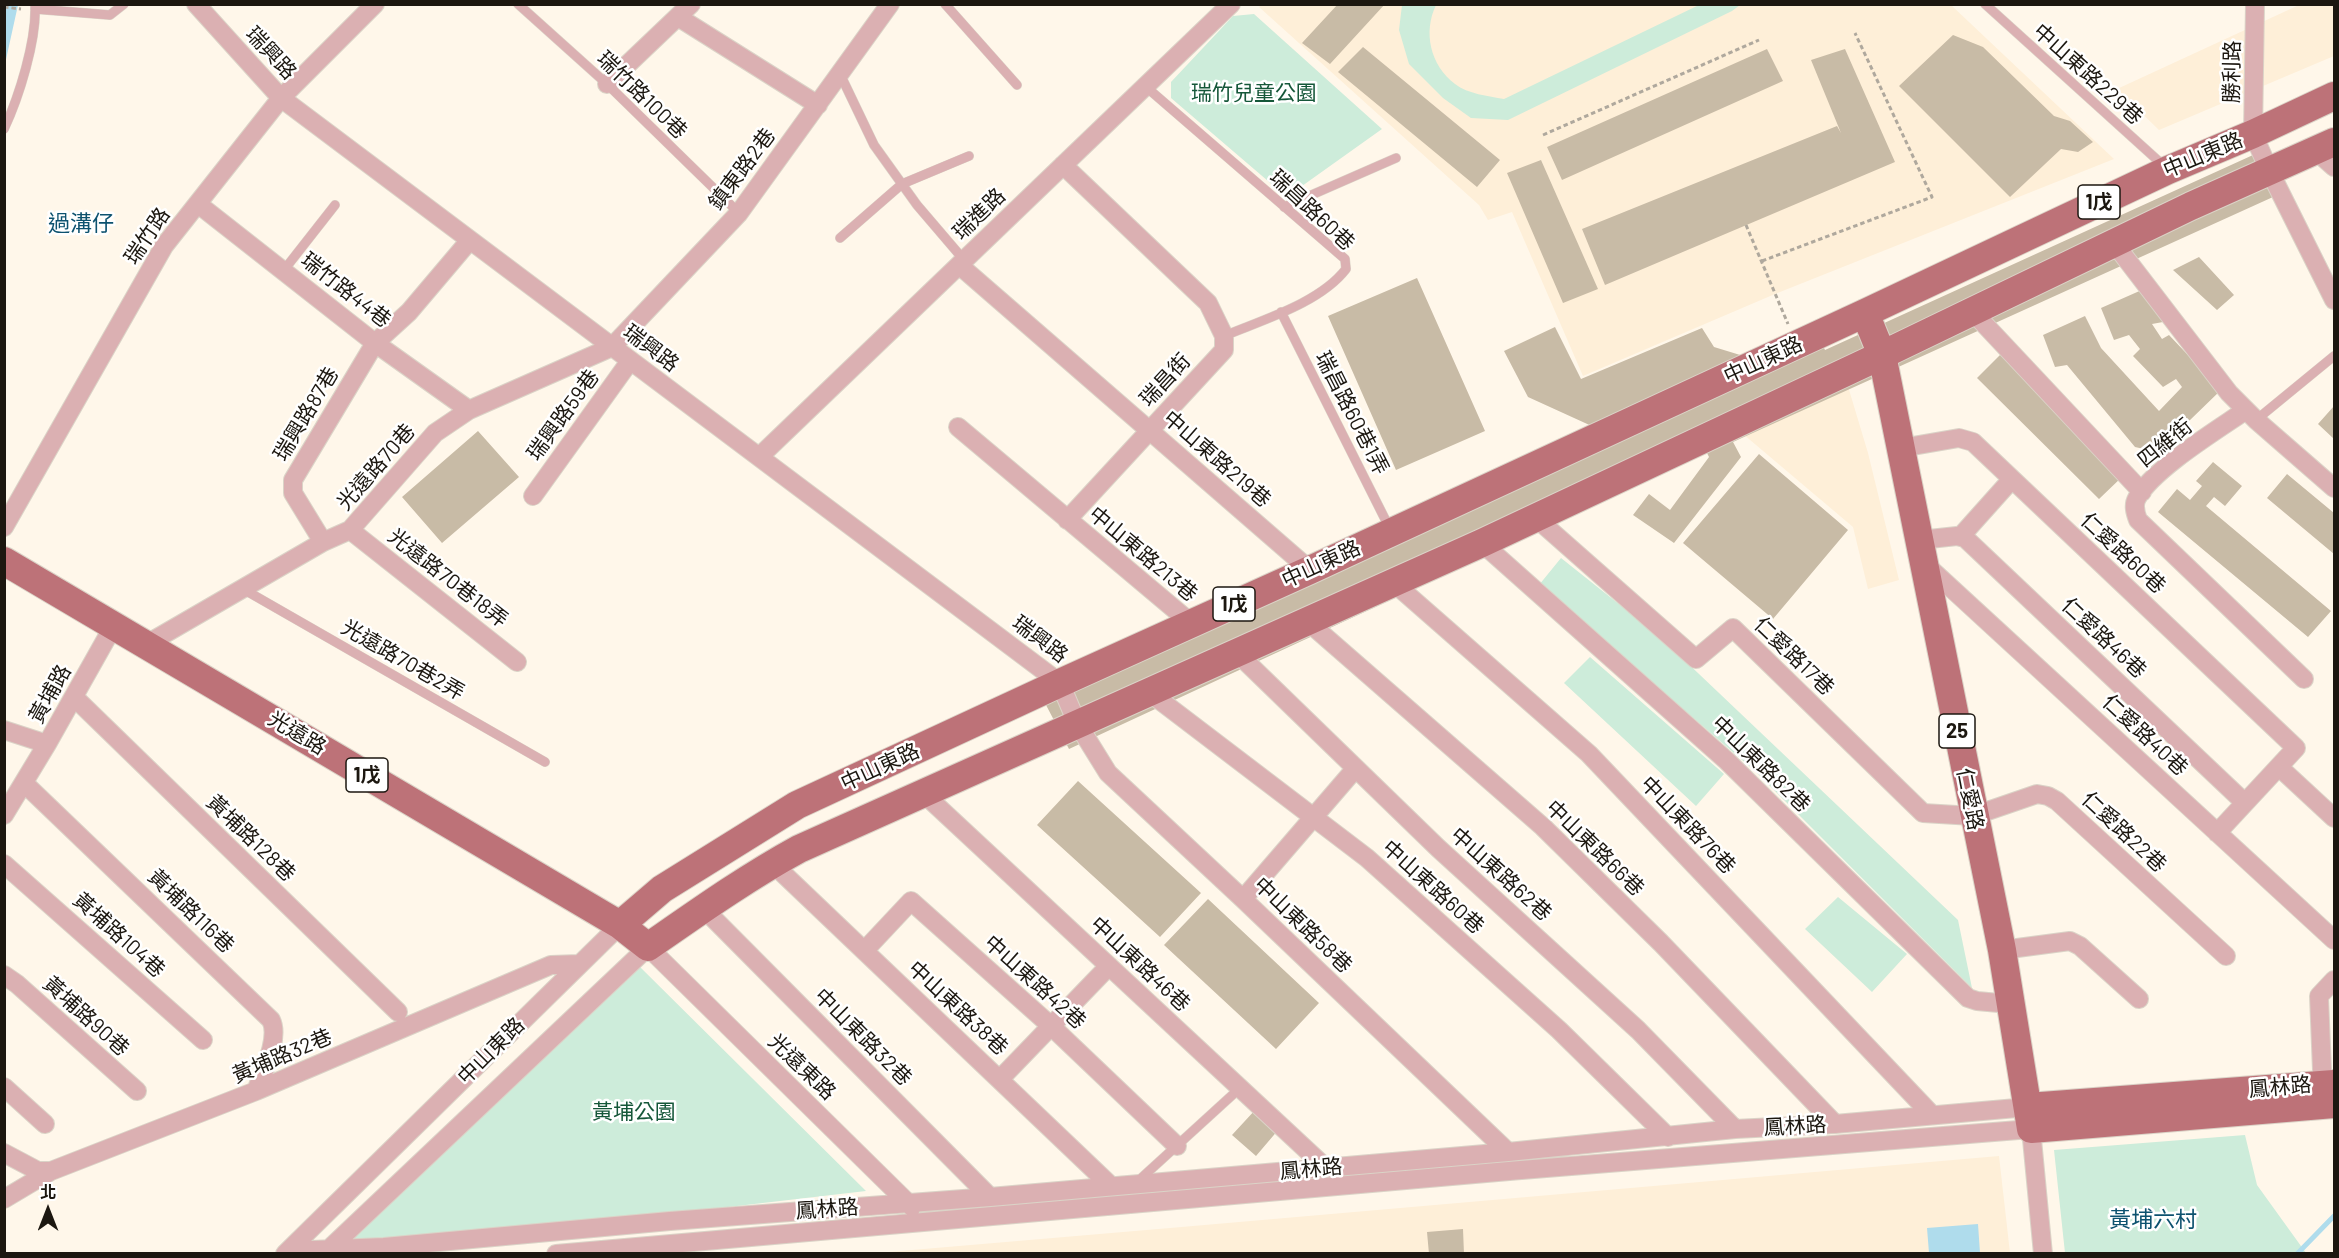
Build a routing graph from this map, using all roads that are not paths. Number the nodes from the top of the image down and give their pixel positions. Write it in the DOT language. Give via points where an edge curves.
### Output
graph roads {
  1 [pos="124,4"];
  2 [pos="196,4"];
  3 [pos="375,4"];
  4 [pos="518,4"];
  5 [pos="890,4"];
  6 [pos="945,4"];
  7 [pos="1984,4"];
  8 [pos="2255,4"];
  9 [pos="1226,6"];
  10 [pos="35,7"];
  11 [pos="684,11"];
  12 [pos="840,74"];
  13 [pos="607,84"];
  14 [pos="1017,85"];
  15 [pos="1145,86"];
  16 [pos="2334,96"];
  17 [pos="281,98"];
  18 [pos="818,105"];
  19 [pos="4,129"];
  20 [pos="2253,134"];
  21 [pos="2328,153"];
  22 [pos="969,156"];
  23 [pos="1396,158"];
  24 [pos="1063,165"];
  25 [pos="2168,170"];
  26 [pos="2270,172"];
  27 [pos="902,184"];
  28 [pos="198,204"];
  29 [pos="335,205"];
  30 [pos="1284,207"];
  31 [pos="739,213"];
  32 [pos="840,238"];
  33 [pos="470,240"];
  34 [pos="2114,243"];
  35 [pos="962,262"];
  36 [pos="284,270"];
  37 [pos="2334,300"];
  38 [pos="1971,310"];
  39 [pos="1281,312"];
  40 [pos="1865,313"];
  41 [pos="1224,336"];
  42 [pos="375,343"];
  43 [pos="612,346"];
  44 [pos="1882,355"];
  45 [pos="2334,356"];
  46 [pos="630,361"];
  47 [pos="469,410"];
  48 [pos="2251,415"];
  49 [pos="958,427"];
  50 [pos="1150,430"];
  51 [pos="1901,448"];
  52 [pos="759,458"];
  53 [pos="2012,479"];
  54 [pos="2334,488"];
  55 [pos="2142,492"];
  56 [pos="533,496"];
  57 [pos="1536,518"];
  58 [pos="1067,520"];
  59 [pos="4,527"];
  60 [pos="350,530"];
  61 [pos="1391,531"];
  62 [pos="1961,536"];
  63 [pos="323,542"];
  64 [pos="1482,543"];
  65 [pos="1922,551"];
  66 [pos="4,561"];
  67 [pos="1310,570"];
  68 [pos="1394,583"];
  69 [pos="243,589"];
  70 [pos="1307,621"];
  71 [pos="1191,623"];
  72 [pos="114,625"];
  73 [pos="147,644"];
  74 [pos="1236,652"];
  75 [pos="517,662"];
  76 [pos="2304,679"];
  77 [pos="1060,682"];
  78 [pos="1149,692"];
  79 [pos="74,697"];
  80 [pos="1077,723"];
  81 [pos="4,730"];
  82 [pos="47,744"];
  83 [pos="545,762"];
  84 [pos="2278,766"];
  85 [pos="1355,769"];
  86 [pos="24,783"];
  87 [pos="923,793"];
  88 [pos="2245,803"];
  89 [pos="4,815"];
  90 [pos="1973,816"];
  91 [pos="1313,817"];
  92 [pos="2334,818"];
  93 [pos="2217,833"];
  94 [pos="772,863"];
  95 [pos="4,864"];
  96 [pos="1244,899"];
  97 [pos="703,908"];
  98 [pos="620,925"];
  99 [pos="2334,940"];
  100 [pos="648,947"];
  101 [pos="865,950"];
  102 [pos="2002,950"];
  103 [pos="2226,956"];
  104 [pos="579,964"];
  105 [pos="1108,966"];
  106 [pos="4,975"];
  107 [pos="2334,980"];
  108 [pos="2139,999"];
  109 [pos="2010,1004"];
  110 [pos="398,1012"];
  111 [pos="1051,1026"];
  112 [pos="203,1040"];
  113 [pos="1000,1079"];
  114 [pos="4,1088"];
  115 [pos="1240,1088"];
  116 [pos="137,1092"];
  117 [pos="256,1092"];
  118 [pos="2329,1094"];
  119 [pos="1932,1115"];
  120 [pos="2030,1118"];
  121 [pos="45,1124"];
  122 [pos="1835,1124"];
  123 [pos="1735,1130"];
  124 [pos="1668,1137"];
  125 [pos="1177,1146"];
  126 [pos="1508,1152"];
  127 [pos="4,1153"];
  128 [pos="1326,1168"];
  129 [pos="51,1171"];
  130 [pos="1135,1184"];
  131 [pos="1111,1186"];
  132 [pos="990,1197"];
  133 [pos="4,1198"];
  134 [pos="908,1202"];
  135 [pos="922,1221"];
  136 [pos="327,1251"];
  137 [pos="286,1252"];
  138 [pos="556,1254"];
  139 [pos="2043,1254"];
  1 -- 10 [label="lane" via="110,15"];
  2 -- 17 [label="street, 瑞興路"];
  3 -- 17 [label="street, 瑞竹路"];
  4 -- 13 [label="lane, 瑞竹路100巷"];
  5 -- 12 [label="street, 鎮東路2巷"];
  6 -- 14 [label="lane"];
  7 -- 25 [label="lane, 中山東路229巷"];
  8 -- 20 [label="street, 勝利路"];
  9 -- 15 [label="street, 瑞進路"];
  10 -- 19 [label="lane" via="33,34 14,107"];
  11 -- 13 [label="street"];
  11 -- 18 [label="street"];
  12 -- 18 [label="street, 鎮東路2巷"];
  12 -- 27 [label="lane" via="874,145"];
  13 -- 31 [label="lane, 瑞竹路100巷"];
  15 -- 24 [label="street, 瑞進路"];
  15 -- 30 [label="lane, 瑞昌路60巷"];
  16 -- 20 [label="main road, 中山東路 / 1戊"];
  17 -- 28 [label="street, 瑞竹路"];
  17 -- 33 [label="street, 瑞興路"];
  18 -- 31 [label="street, 鎮東路2巷"];
  20 -- 25 [label="main road, 中山東路 / 1戊"];
  20 -- 26 [label="street, 勝利路"];
  21 -- 26 [label="main road, 中山東路 / 1戊"];
  22 -- 27 [label="lane"];
  23 -- 30 [label="lane"];
  24 -- 35 [label="street, 瑞進路"];
  24 -- 41 [label="street" via="1208,303"];
  25 -- 40 [label="main road, 中山東路 / 1戊"];
  26 -- 34 [label="main road, 中山東路 / 1戊"];
  26 -- 37 [label="street, 勝利路"];
  27 -- 32 [label="lane"];
  27 -- 35 [label="lane"];
  28 -- 36 [label="street, 瑞竹路44巷"];
  28 -- 59 [label="street, 瑞竹路" via="165,246"];
  29 -- 36 [label="lane"];
  30 -- 39 [label="lane, 瑞昌路60巷" via="1345,260 1346,269 1310,300"];
  31 -- 43 [label="street, 鎮東路2巷"];
  33 -- 42 [label="street, 瑞興路87巷" via="409,312"];
  33 -- 43 [label="street, 瑞興路"];
  34 -- 38 [label="main road, 中山東路 / 1戊"];
  34 -- 48 [label="street" via="2229,393"];
  35 -- 50 [label="street, 中山東路219巷"];
  35 -- 52 [label="street, 瑞進路"];
  36 -- 42 [label="street, 瑞竹路44巷"];
  38 -- 44 [label="main road, 中山東路 / 1戊"];
  38 -- 55 [label="street"];
  39 -- 41 [label="lane, 瑞昌路60巷"];
  39 -- 61 [label="lane, 瑞昌路60巷1弄"];
  40 -- 44 [label="main road, 仁愛路 / 25"];
  40 -- 61 [label="main road, 中山東路 / 1戊"];
  41 -- 50 [label="street, 瑞昌街" via="1224,350"];
  42 -- 47 [label="street, 瑞竹路44巷"];
  42 -- 63 [label="street, 瑞興路87巷" via="293,480 293,493"];
  43 -- 46 [label="street, 瑞興路"];
  43 -- 47 [label="street, 光遠路70巷"];
  44 -- 51 [label="main road, 仁愛路 / 25"];
  44 -- 57 [label="main road, 中山東路 / 1戊"];
  45 -- 48 [label="lane"];
  46 -- 52 [label="street, 瑞興路"];
  46 -- 56 [label="street, 瑞興路59巷"];
  47 -- 60 [label="street, 光遠路70巷" via="435,433"];
  48 -- 54 [label="street"];
  48 -- 55 [label="street, 四維街" via="2162,470"];
  49 -- 58 [label="street"];
  50 -- 58 [label="street, 瑞昌街"];
  50 -- 67 [label="street, 中山東路219巷"];
  51 -- 53 [label="street, 仁愛路60巷" via="1966,438"];
  51 -- 65 [label="main road, 仁愛路 / 25"];
  52 -- 77 [label="street, 瑞興路"];
  53 -- 62 [label="street"];
  53 -- 84 [label="street, 仁愛路60巷" via="2296,748"];
  55 -- 76 [label="street, 四維街" via="2136,498 2134,510 2138,520"];
  57 -- 64 [label="main road, 中山東路 / 1戊"];
  57 -- 90 [label="street, 仁愛路17巷" via="1696,659 1733,628 1923,813"];
  58 -- 71 [label="street, 中山東路213巷"];
  60 -- 63 [label="street, 光遠路70巷"];
  60 -- 75 [label="street, 光遠路70巷18弄"];
  61 -- 67 [label="main road, 中山東路 / 1戊"];
  62 -- 65 [label="street"];
  62 -- 88 [label="street, 仁愛路46巷"];
  63 -- 69 [label="street, 光遠路70巷"];
  64 -- 68 [label="main road, 中山東路 / 1戊"];
  64 -- 109 [label="street, 中山東路82巷" via="1727,761 1968,998"];
  65 -- 90 [label="main road, 仁愛路 / 25"];
  65 -- 93 [label="street, 仁愛路40巷"];
  66 -- 72 [label="main road, 光遠路 / 1戊"];
  67 -- 71 [label="main road, 中山東路 / 1戊"];
  68 -- 70 [label="main road, 中山東路 / 1戊"];
  68 -- 119 [label="street, 中山東路76巷" via="1589,754"];
  69 -- 73 [label="street, 光遠路70巷"];
  69 -- 83 [label="lane, 光遠路70巷2弄"];
  70 -- 74 [label="main road, 中山東路 / 1戊"];
  70 -- 122 [label="street, 中山東路66巷" via="1543,827"];
  71 -- 77 [label="main road, 中山東路 / 1戊"];
  72 -- 73 [label="main road, 光遠路 / 1戊"];
  72 -- 79 [label="street, 黃埔路"];
  73 -- 98 [label="main road, 光遠路 / 1戊"];
  74 -- 78 [label="main road, 中山東路 / 1戊"];
  74 -- 85 [label="street, 中山東路62巷"];
  77 -- 80 [label="street, 瑞興路"];
  77 -- 98 [label="main road, 中山東路 / 1戊" via="797,806 662,890"];
  78 -- 80 [label="main road, 中山東路 / 1戊"];
  78 -- 91 [label="street, 中山東路60巷"];
  79 -- 82 [label="street, 黃埔路"];
  79 -- 110 [label="street, 黃埔路128巷"];
  80 -- 87 [label="main road, 中山東路 / 1戊"];
  80 -- 96 [label="street, 中山東路58巷" via="1108,773"];
  81 -- 82 [label="street"];
  82 -- 86 [label="street, 黃埔路"];
  84 -- 88 [label="street"];
  84 -- 92 [label="street"];
  85 -- 91 [label="street"];
  85 -- 123 [label="street, 中山東路62巷" via="1638,1030"];
  86 -- 89 [label="street, 黃埔路"];
  86 -- 117 [label="street, 黃埔路116巷" via="271,1020 274,1038"];
  87 -- 94 [label="main road, 中山東路 / 1戊"];
  87 -- 105 [label="street, 中山東路46巷"];
  88 -- 93 [label="street"];
  90 -- 102 [label="main road, 仁愛路 / 25"];
  90 -- 103 [label="street, 仁愛路22巷" via="2037,794 2048,796"];
  91 -- 96 [label="street"];
  91 -- 124 [label="street, 中山東路60巷" via="1367,858 1559,1030"];
  93 -- 99 [label="street, 仁愛路40巷"];
  94 -- 97 [label="main road, 中山東路 / 1戊"];
  94 -- 101 [label="street, 中山東路38巷"];
  95 -- 112 [label="street, 黃埔路104巷"];
  96 -- 126 [label="street, 中山東路58巷"];
  97 -- 100 [label="main road, 中山東路 / 1戊"];
  97 -- 132 [label="street, 中山東路32巷"];
  98 -- 100 [label="main road, 光遠路 / 1戊"];
  98 -- 104 [label="street, 中山東路"];
  100 -- 134 [label="street, 光遠東路"];
  100 -- 136 [label="street, 中山東路"];
  101 -- 111 [label="street, 中山東路42巷" via="911,901"];
  101 -- 113 [label="street, 中山東路38巷"];
  102 -- 108 [label="street" via="2070,941"];
  102 -- 109 [label="main road, 仁愛路 / 25"];
  104 -- 117 [label="street, 黃埔路32巷" via="551,965"];
  104 -- 137 [label="street, 中山東路"];
  105 -- 111 [label="street"];
  105 -- 115 [label="street, 中山東路46巷"];
  106 -- 116 [label="street, 黃埔路90巷"];
  107 -- 118 [label="street" via="2319,996"];
  109 -- 120 [label="main road, 仁愛路 / 25"];
  111 -- 113 [label="street"];
  111 -- 125 [label="street, 中山東路42巷"];
  113 -- 131 [label="street, 中山東路38巷"];
  114 -- 121 [label="street"];
  115 -- 125 [label="lane"];
  115 -- 128 [label="street, 中山東路46巷"];
  117 -- 129 [label="street, 黃埔路32巷"];
  118 -- 120 [label="main road, 鳳林路"];
  119 -- 120 [label="street, 鳳林路"];
  119 -- 122 [label="street, 鳳林路"];
  120 -- 135 [label="street, 鳳林路" via="1655,1157"];
  120 -- 139 [label="street, 仁愛路"];
  122 -- 123 [label="street, 鳳林路"];
  123 -- 124 [label="street, 鳳林路"];
  124 -- 126 [label="street, 鳳林路"];
  125 -- 130 [label="lane"];
  126 -- 128 [label="street, 鳳林路"];
  127 -- 129 [label="street" via="38,1172"];
  128 -- 130 [label="street, 鳳林路"];
  129 -- 133 [label="street, 黃埔路32巷"];
  130 -- 131 [label="street, 鳳林路"];
  131 -- 132 [label="street, 鳳林路"];
  132 -- 134 [label="street, 鳳林路"];
  134 -- 135 [label="street, 光遠東路"];
  134 -- 136 [label="street, 鳳林路"];
  135 -- 138 [label="street, 鳳林路"];
  136 -- 137 [label="street, 鳳林路"];
}
